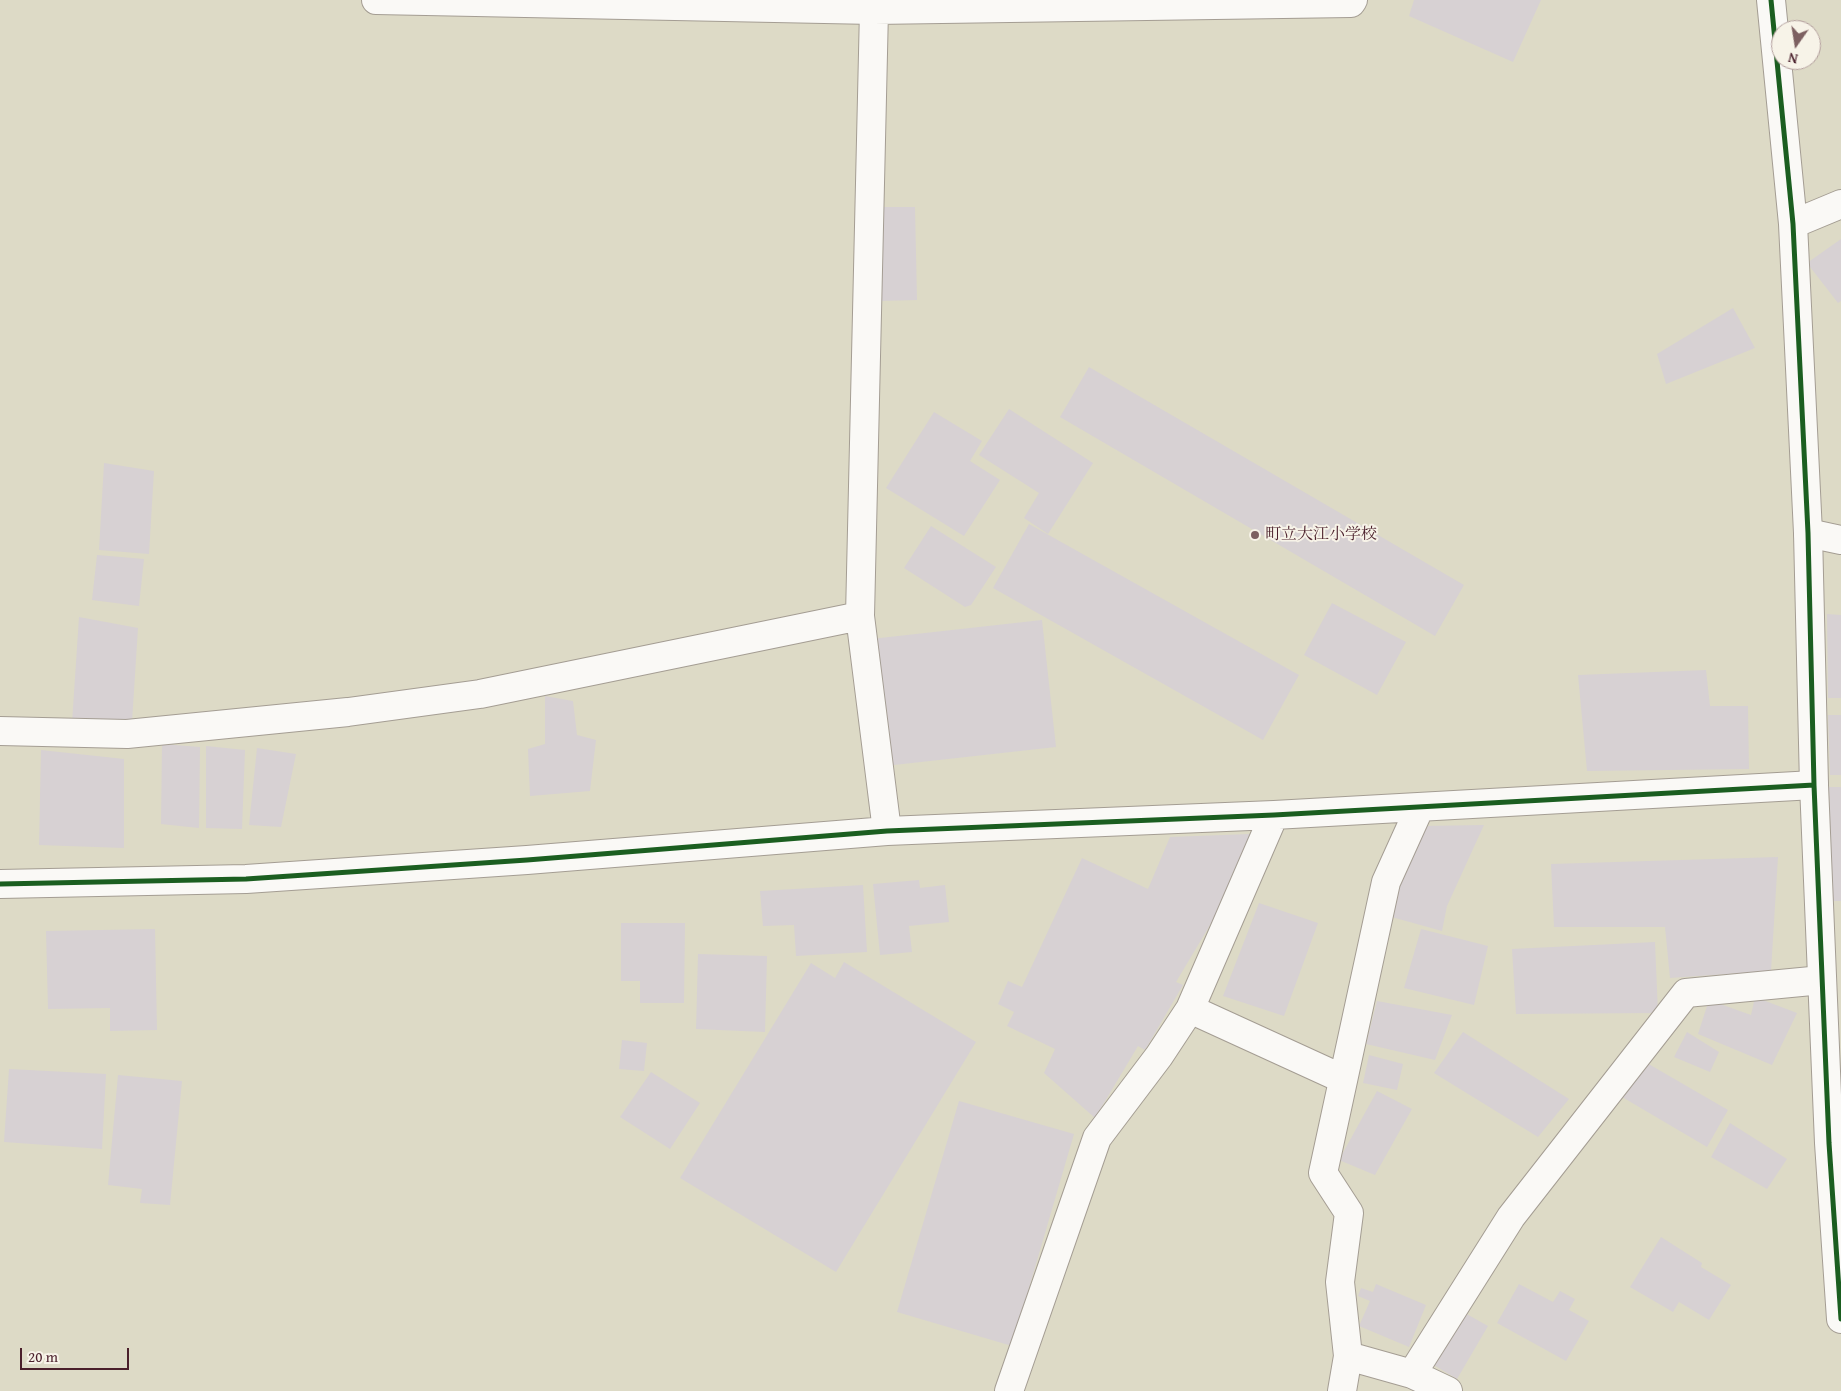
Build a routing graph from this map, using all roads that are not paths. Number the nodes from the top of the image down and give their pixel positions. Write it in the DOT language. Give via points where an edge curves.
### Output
graph roads {
  1 [pos="376,0"];
  2 [pos="1353,0"];
  3 [pos="1771,0"];
  4 [pos="874,10"];
  5 [pos="1841,204"];
  6 [pos="1793,224"];
  7 [pos="1808,532"];
  8 [pos="1841,540"];
  9 [pos="860,616"];
  10 [pos="0,731"];
  11 [pos="1814,785"];
  12 [pos="1420,807"];
  13 [pos="1274,815"];
  14 [pos="887,830"];
  15 [pos="0,884"];
  16 [pos="1822,980"];
  17 [pos="1190,1009"];
  18 [pos="1343,1079"];
  19 [pos="1841,1319"];
  20 [pos="1348,1356"];
  21 [pos="1412,1374"];
  22 [pos="1009,1391"];
  23 [pos="1342,1391"];
  24 [pos="1448,1391"];
  1 -- 4 [label="street"];
  2 -- 4 [label="street" via="1351,3"];
  3 -- 6 [label="street"];
  4 -- 9 [label="street"];
  5 -- 6 [label="street"];
  6 -- 7 [label="street"];
  7 -- 8 [label="street"];
  7 -- 11 [label="street"];
  9 -- 10 [label="street" via="480,694 358,711 127,734"];
  9 -- 14 [label="street"];
  11 -- 12 [label="street"];
  11 -- 16 [label="street"];
  12 -- 13 [label="street"];
  12 -- 18 [label="street" via="1386,882"];
  13 -- 14 [label="street"];
  13 -- 17 [label="street"];
  14 -- 15 [label="street" via="246,879"];
  16 -- 19 [label="street"];
  16 -- 21 [label="street" via="1686,992 1511,1217"];
  17 -- 18 [label="street"];
  17 -- 22 [label="street" via="1097,1138"];
  18 -- 20 [label="street" via="1323,1173 1348,1213 1340,1282"];
  20 -- 21 [label="street"];
  20 -- 23 [label="street"];
  21 -- 24 [label="street"];
}
